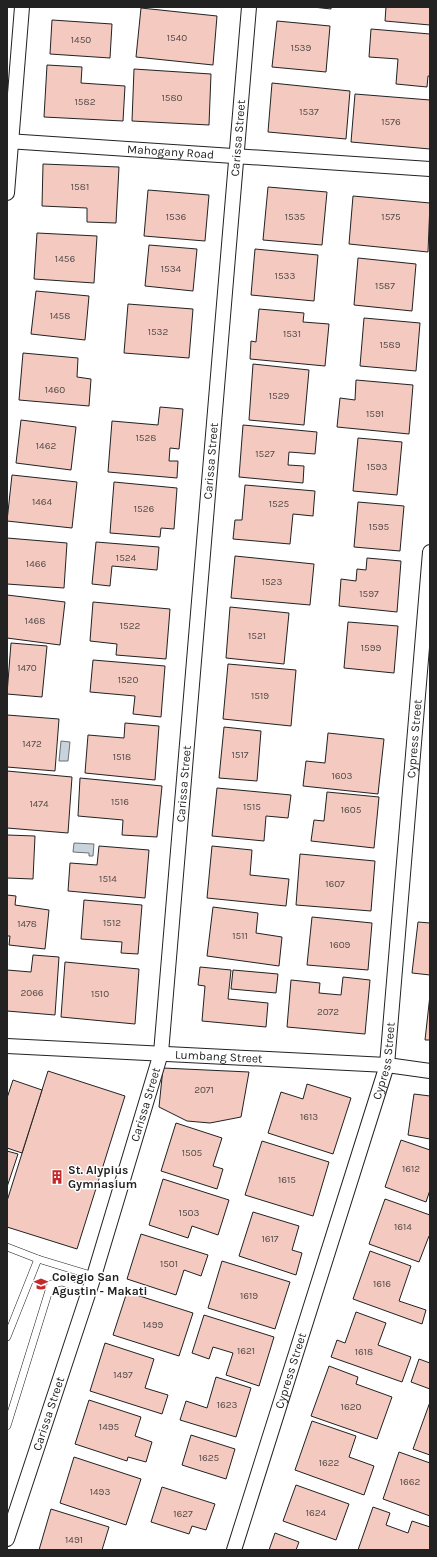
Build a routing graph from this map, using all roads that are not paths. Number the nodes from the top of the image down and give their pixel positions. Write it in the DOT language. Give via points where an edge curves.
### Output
graph roads {
  1 [pos="22,7"];
  2 [pos="249,7"];
  3 [pos="9,141"];
  4 [pos="236,156"];
  5 [pos="430,169"];
  6 [pos="7,193"];
  7 [pos="430,552"];
  8 [pos="7,1046"];
  9 [pos="161,1054"];
  10 [pos="387,1065"];
  11 [pos="430,1071"];
  12 [pos="7,1247"];
  13 [pos="38,1259"];
  14 [pos="94,1276"];
  15 [pos="89,1291"];
  16 [pos="7,1337"];
  17 [pos="7,1426"];
  18 [pos="7,1539"];
  19 [pos="234,1550"];
  1 -- 3 [label="street"];
  2 -- 4 [label="street, Carissa Street"];
  3 -- 4 [label="street, Mahogany Road"];
  3 -- 6 [label="street"];
  4 -- 5 [label="street, Mahogany Road"];
  4 -- 9 [label="street, Carissa Street"];
  7 -- 10 [label="street, Cypress Street"];
  8 -- 9 [label="street, Lumbang Street"];
  9 -- 10 [label="street, Lumbang Street"];
  9 -- 14 [label="street, Carissa Street"];
  10 -- 11 [label="street, Lumbang Street"];
  10 -- 19 [label="street, Cypress Street"];
  12 -- 13 [label="lane"];
  13 -- 14 [label="lane"];
  13 -- 16 [label="lane"];
  14 -- 15 [label="street, Carissa Street"];
  15 -- 17 [label="lane" via="62,1282 51,1284"];
  15 -- 18 [label="street, Carissa Street"];
}
